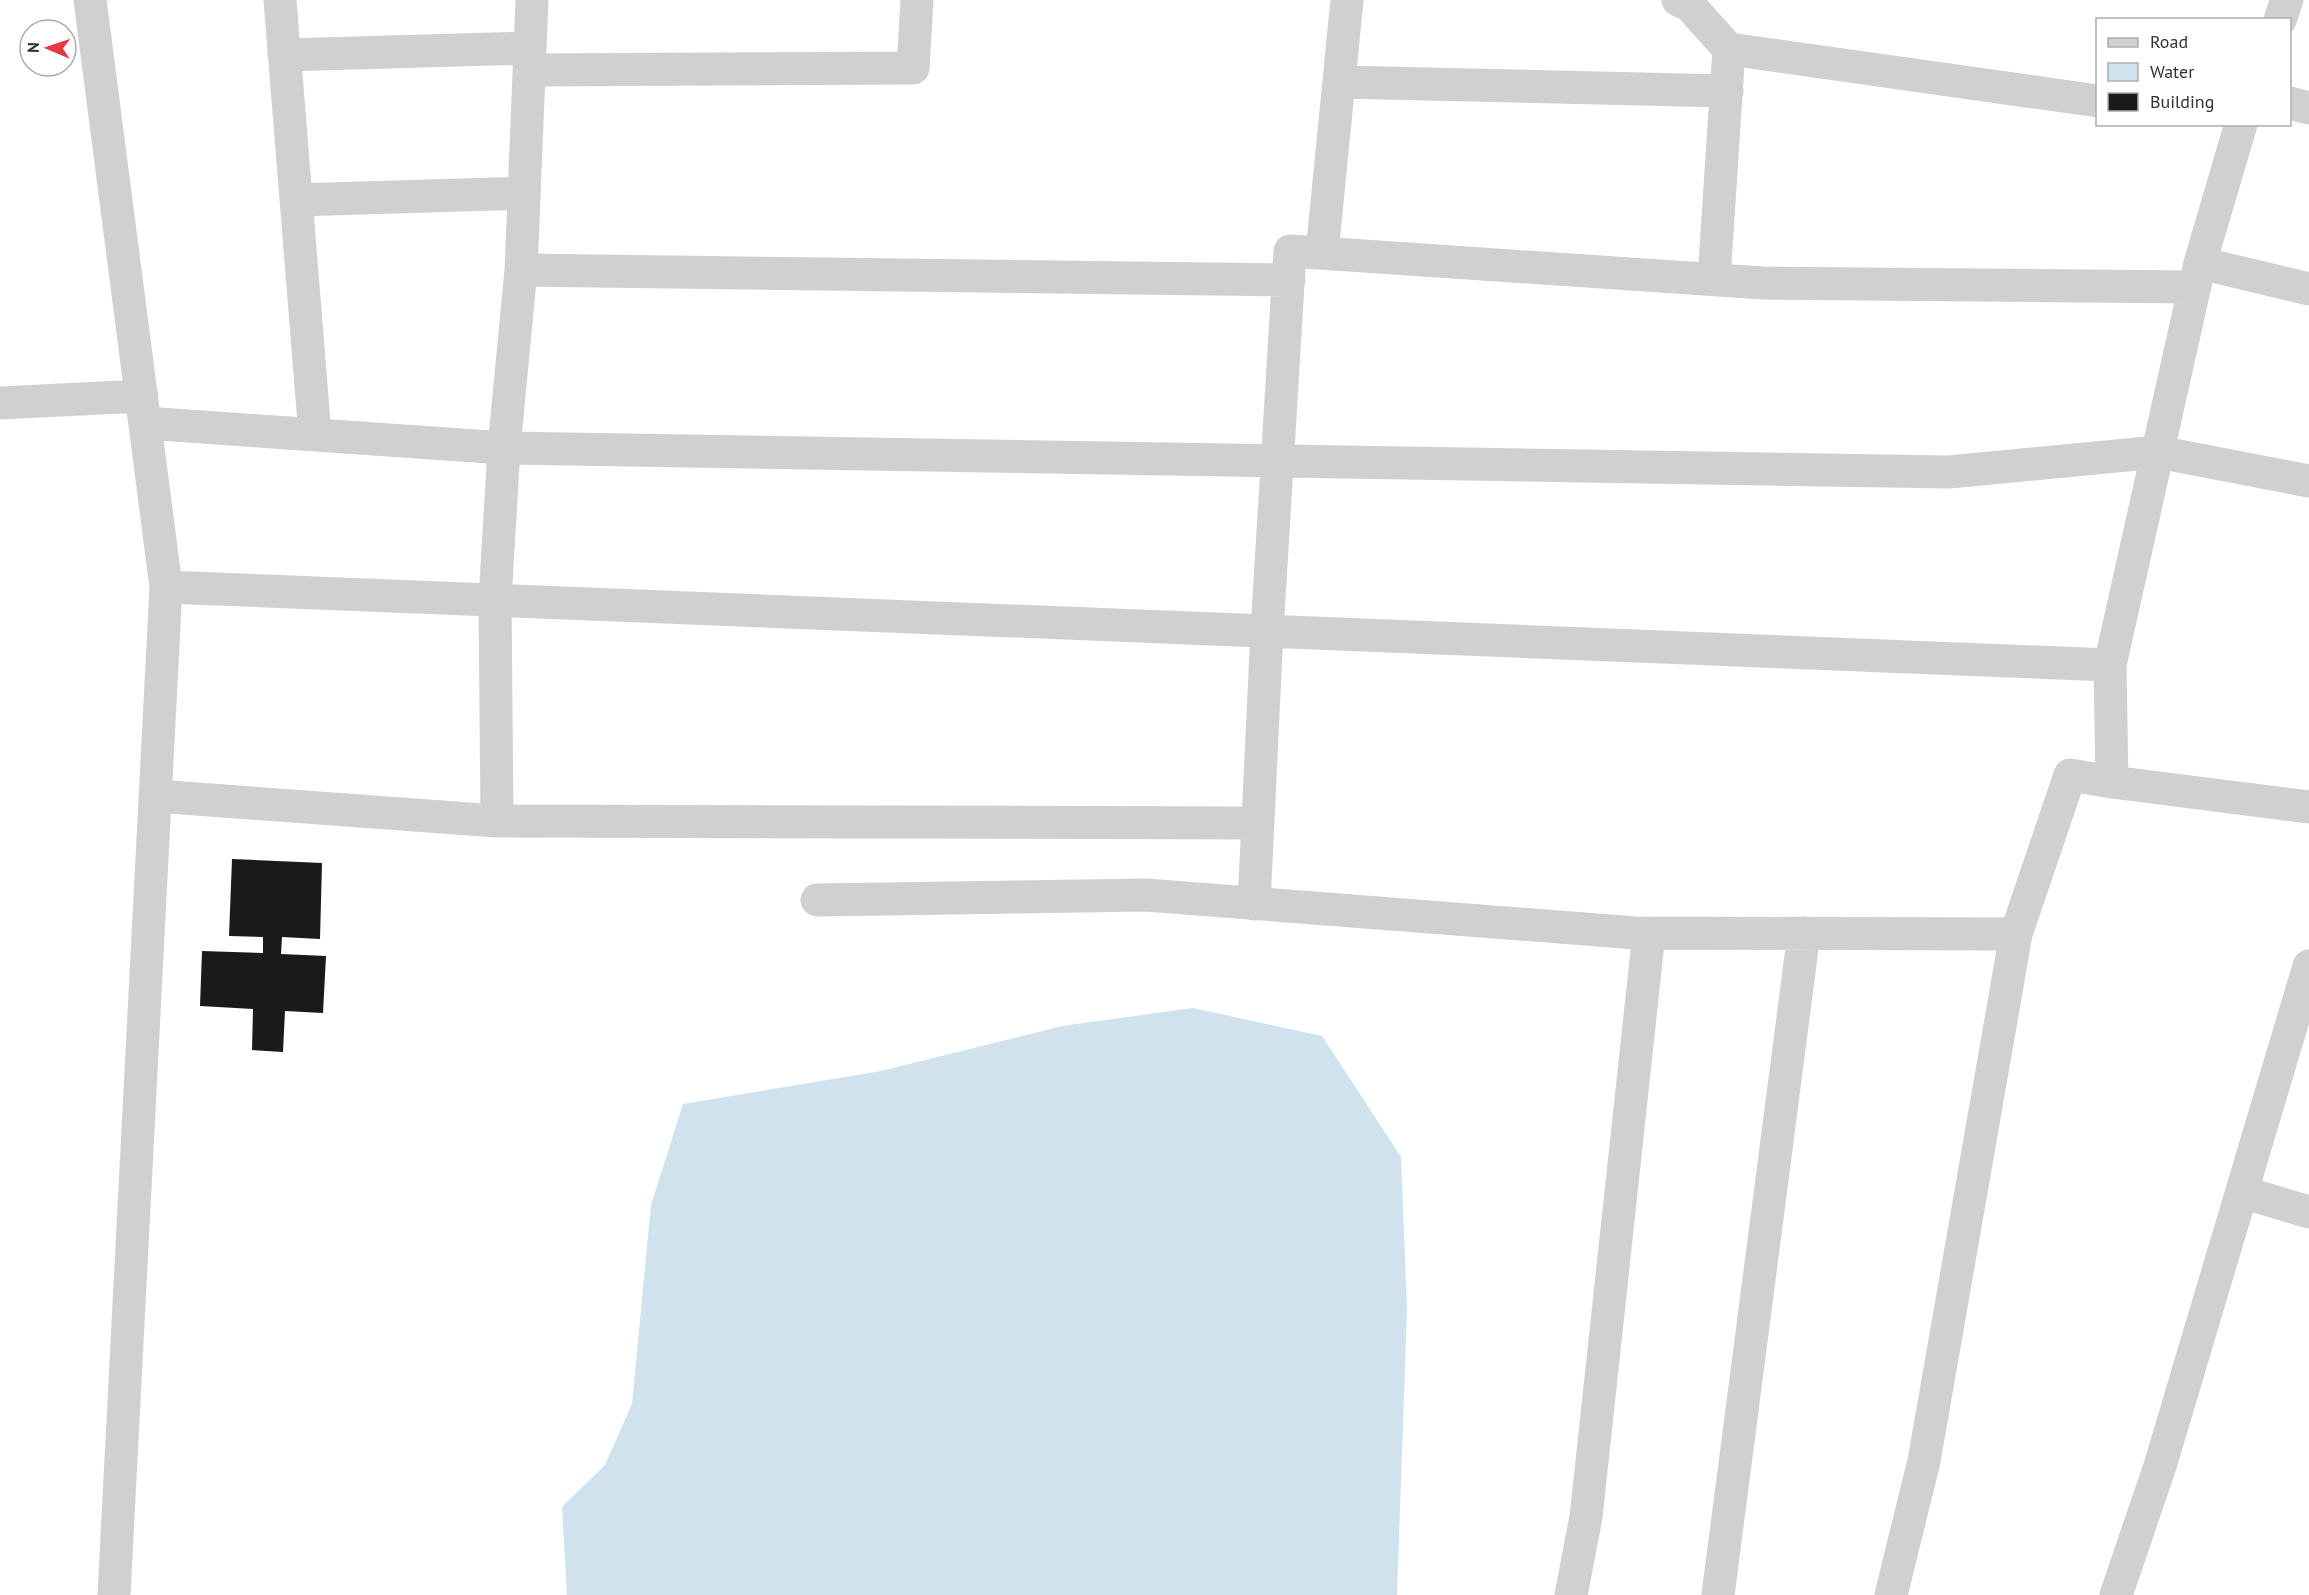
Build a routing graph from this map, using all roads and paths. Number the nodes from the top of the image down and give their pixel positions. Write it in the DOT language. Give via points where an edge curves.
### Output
graph roads {
  1 [pos="90,0"];
  2 [pos="280,0"];
  3 [pos="532,0"];
  4 [pos="916,0"];
  5 [pos="1347,0"];
  6 [pos="1678,0"];
  7 [pos="2287,0"];
  8 [pos="2281,18"];
  9 [pos="1729,50"];
  10 [pos="284,55"];
  11 [pos="530,59"];
  12 [pos="1339,82"];
  13 [pos="1727,91"];
  14 [pos="2096,100"];
  15 [pos="2291,104"];
  16 [pos="2309,108"];
  17 [pos="2240,126"];
  18 [pos="524,193"];
  19 [pos="296,200"];
  20 [pos="1322,253"];
  21 [pos="520,270"];
  22 [pos="2198,275"];
  23 [pos="1714,279"];
  24 [pos="1288,280"];
  25 [pos="2309,289"];
  26 [pos="0,404"];
  27 [pos="144,409"];
  28 [pos="315,435"];
  29 [pos="504,448"];
  30 [pos="2158,452"];
  31 [pos="1277,462"];
  32 [pos="2309,481"];
  33 [pos="166,587"];
  34 [pos="495,600"];
  35 [pos="1266,631"];
  36 [pos="2110,665"];
  37 [pos="2112,782"];
  38 [pos="156,796"];
  39 [pos="2309,807"];
  40 [pos="497,821"];
  41 [pos="1258,824"];
  42 [pos="817,900"];
  43 [pos="1254,903"];
  44 [pos="1649,933"];
  45 [pos="1804,933"];
  46 [pos="2016,934"];
  47 [pos="2309,966"];
  48 [pos="2242,1192"];
  49 [pos="2309,1212"];
  50 [pos="114,1595"];
  51 [pos="1571,1595"];
  52 [pos="1718,1595"];
  53 [pos="1891,1595"];
  54 [pos="2116,1595"];
  1 -- 27 [label="street"];
  2 -- 10 [label="street"];
  3 -- 11 [label="street"];
  4 -- 11 [label="street" via="913,68"];
  5 -- 12 [label="street"];
  6 -- 9 [label="street" via="1689,5"];
  7 -- 8 [label="street"];
  9 -- 13 [label="street"];
  9 -- 14 [label="street"];
  10 -- 11 [label="street"];
  10 -- 19 [label="street"];
  11 -- 18 [label="street"];
  12 -- 13 [label="street"];
  12 -- 20 [label="street"];
  13 -- 23 [label="street"];
  15 -- 16 [label="street"];
  17 -- 22 [label="street"];
  18 -- 19 [label="street"];
  18 -- 21 [label="street"];
  19 -- 28 [label="street"];
  20 -- 23 [label="street"];
  20 -- 24 [label="street" via="1290,252"];
  21 -- 24 [label="street"];
  21 -- 29 [label="street"];
  22 -- 23 [label="street" via="1763,283"];
  22 -- 25 [label="street"];
  22 -- 30 [label="street"];
  24 -- 31 [label="street"];
  26 -- 27 [label="street"];
  27 -- 28 [label="street"];
  27 -- 33 [label="street"];
  28 -- 29 [label="street"];
  29 -- 31 [label="street"];
  29 -- 34 [label="street"];
  30 -- 31 [label="street" via="1949,472"];
  30 -- 32 [label="street"];
  30 -- 36 [label="street"];
  31 -- 35 [label="street"];
  33 -- 34 [label="street"];
  33 -- 38 [label="street"];
  34 -- 35 [label="street"];
  34 -- 40 [label="street"];
  35 -- 36 [label="street"];
  35 -- 41 [label="street"];
  36 -- 37 [label="street"];
  37 -- 39 [label="street"];
  37 -- 46 [label="street" via="2070,775"];
  38 -- 40 [label="street"];
  38 -- 50 [label="street"];
  40 -- 41 [label="street"];
  41 -- 43 [label="street"];
  42 -- 43 [label="street" via="1146,895"];
  43 -- 44 [label="street"];
  44 -- 45 [label="street"];
  44 -- 51 [label="street" via="1586,1517"];
  45 -- 46 [label="street"];
  45 -- 52 [label="street"];
  46 -- 53 [label="street" via="1924,1461"];
  47 -- 48 [label="street"];
  48 -- 49 [label="street"];
  48 -- 54 [label="street" via="2160,1466"];
}
